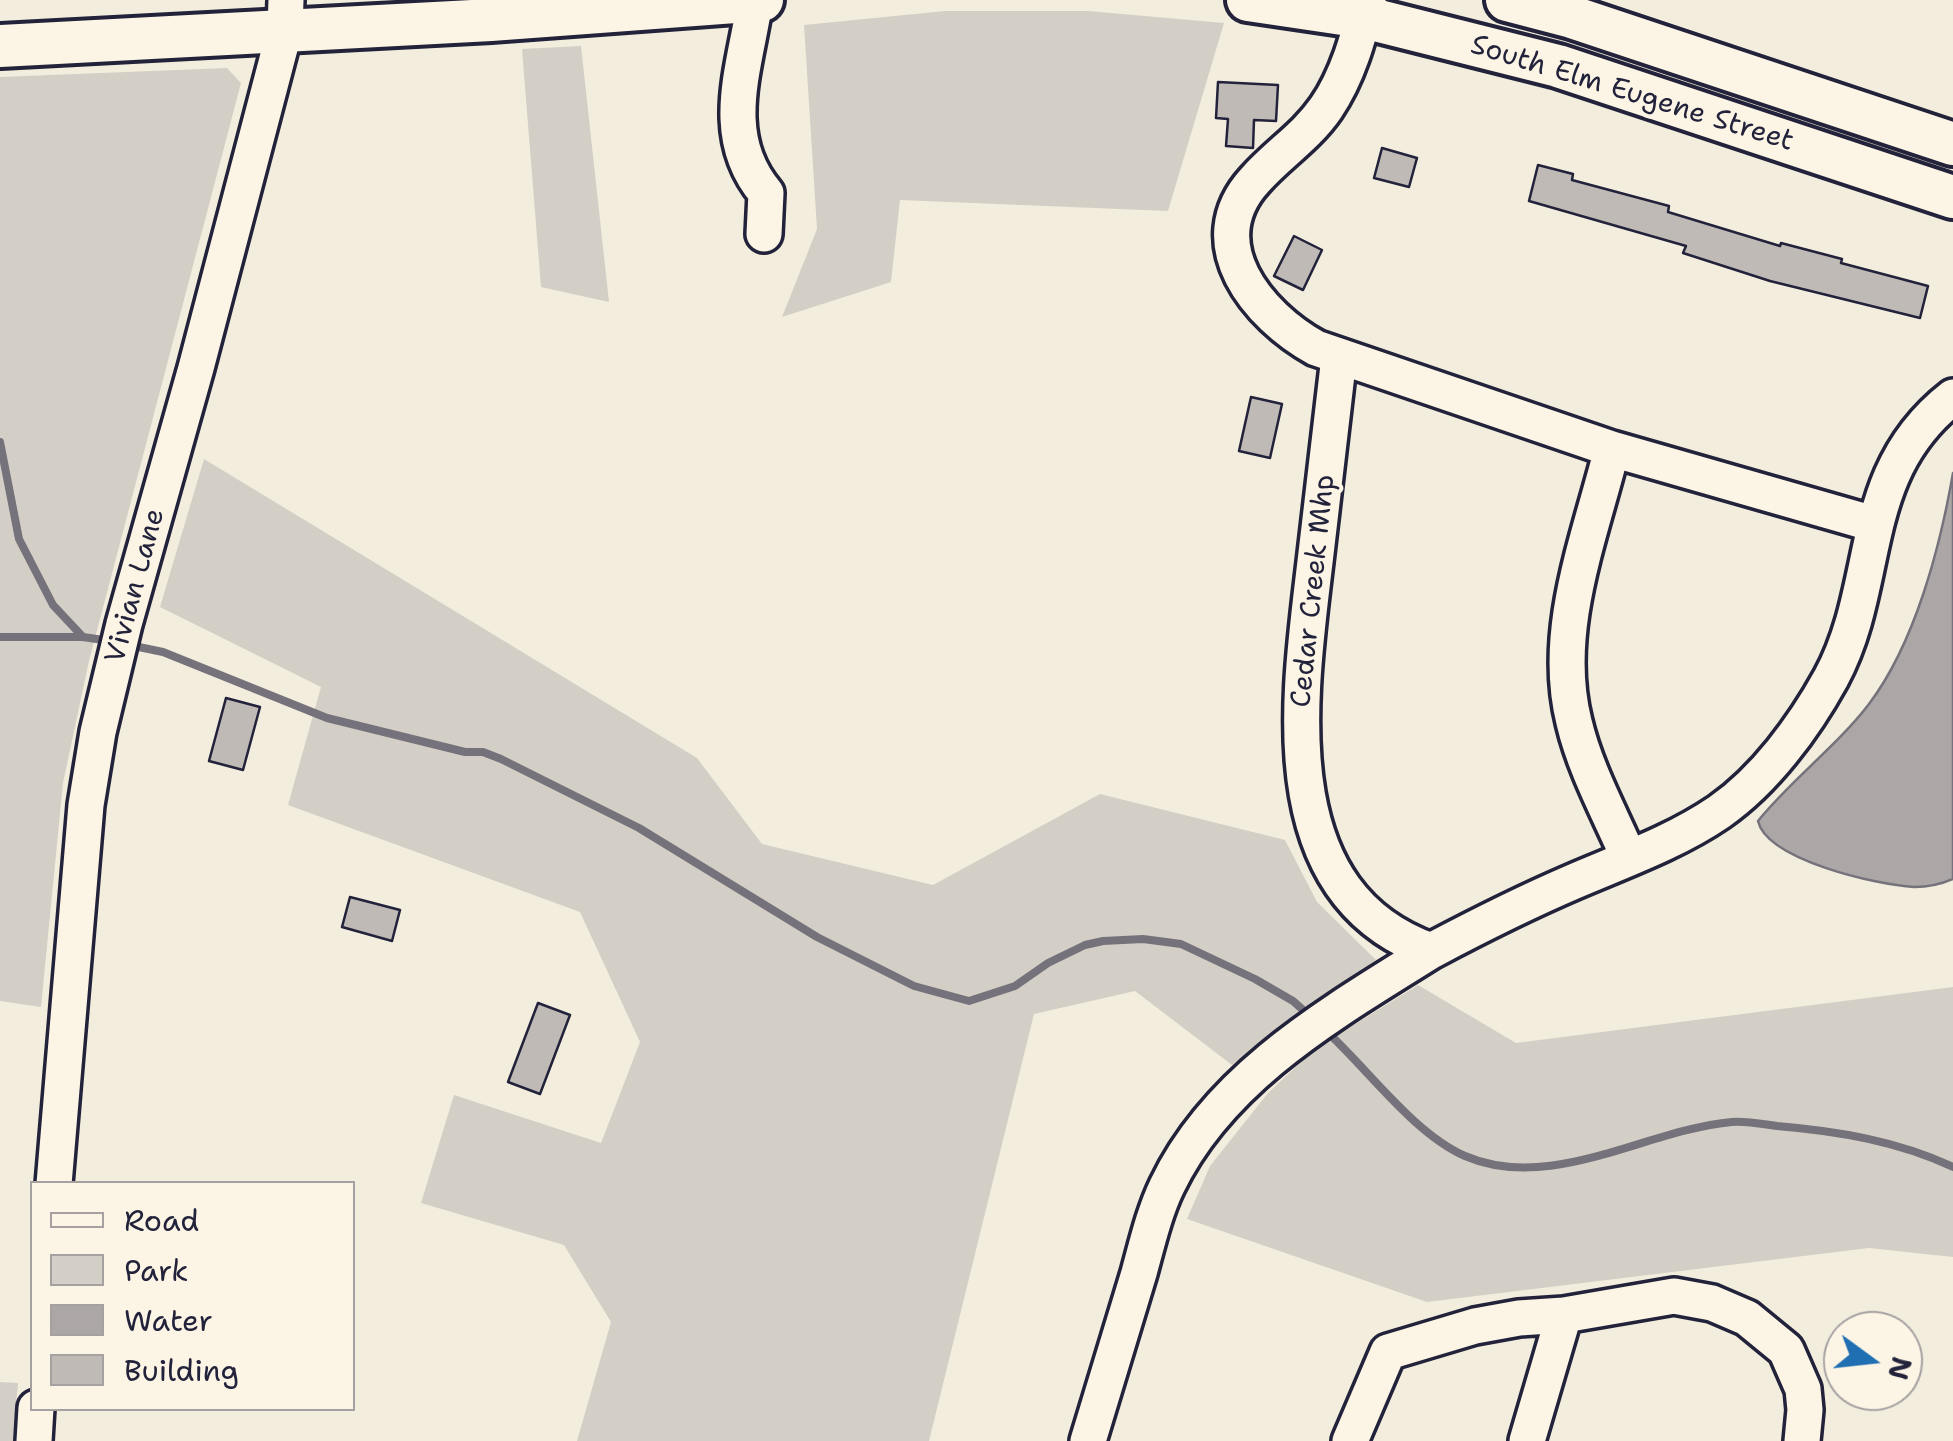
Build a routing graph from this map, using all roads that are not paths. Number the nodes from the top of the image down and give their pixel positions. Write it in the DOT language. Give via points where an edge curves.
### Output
graph roads {
  1 [pos="758,0"];
  2 [pos="1248,0"];
  3 [pos="1507,0"];
  4 [pos="652,5"];
  5 [pos="1365,8"];
  6 [pos="285,14"];
  7 [pos="0,46"];
  8 [pos="1953,144"];
  9 [pos="1953,197"];
  10 [pos="764,234"];
  11 [pos="1340,356"];
  12 [pos="1953,398"];
  13 [pos="1612,449"];
  14 [pos="1874,524"];
  15 [pos="1628,858"];
  16 [pos="1431,951"];
  17 [pos="54,1181"];
  18 [pos="1564,1315"];
  19 [pos="36,1411"];
  20 [pos="34,1441"];
  21 [pos="1088,1441"];
  22 [pos="1350,1441"];
  23 [pos="1527,1441"];
  24 [pos="1802,1441"];
  1 -- 4 [label="main road"];
  1 -- 10 [label="street" via="736,131 750,174 766,193"];
  2 -- 5 [label="main road, South Elm Eugene Street"];
  3 -- 8 [label="main road, South Elm Eugene Street"];
  4 -- 6 [label="main road"];
  5 -- 9 [label="main road, South Elm Eugene Street"];
  5 -- 11 [label="street" via="1353,53 1326,108 1254,180 1234,223 1234,261 1266,313 1295,336"];
  6 -- 7 [label="main road"];
  6 -- 17 [label="street, Vivian Lane" via="98,732"];
  11 -- 13 [label="street"];
  11 -- 16 [label="street, Cedar Creek Mhp" via="1300,687 1304,779 1340,884 1385,929"];
  12 -- 14 [label="street" via="1899,458"];
  13 -- 14 [label="street"];
  13 -- 15 [label="street" via="1569,619 1566,664 1579,738"];
  14 -- 15 [label="street" via="1847,644 1795,734 1722,810"];
  15 -- 16 [label="street"];
  16 -- 21 [label="street" via="1255,1072 1195,1137 1161,1199"];
  18 -- 22 [label="street" via="1475,1326 1388,1352"];
  18 -- 23 [label="street"];
  18 -- 24 [label="street" via="1674,1296 1747,1318 1786,1350 1796,1370 1806,1410"];
  19 -- 20 [label="street"];
}
